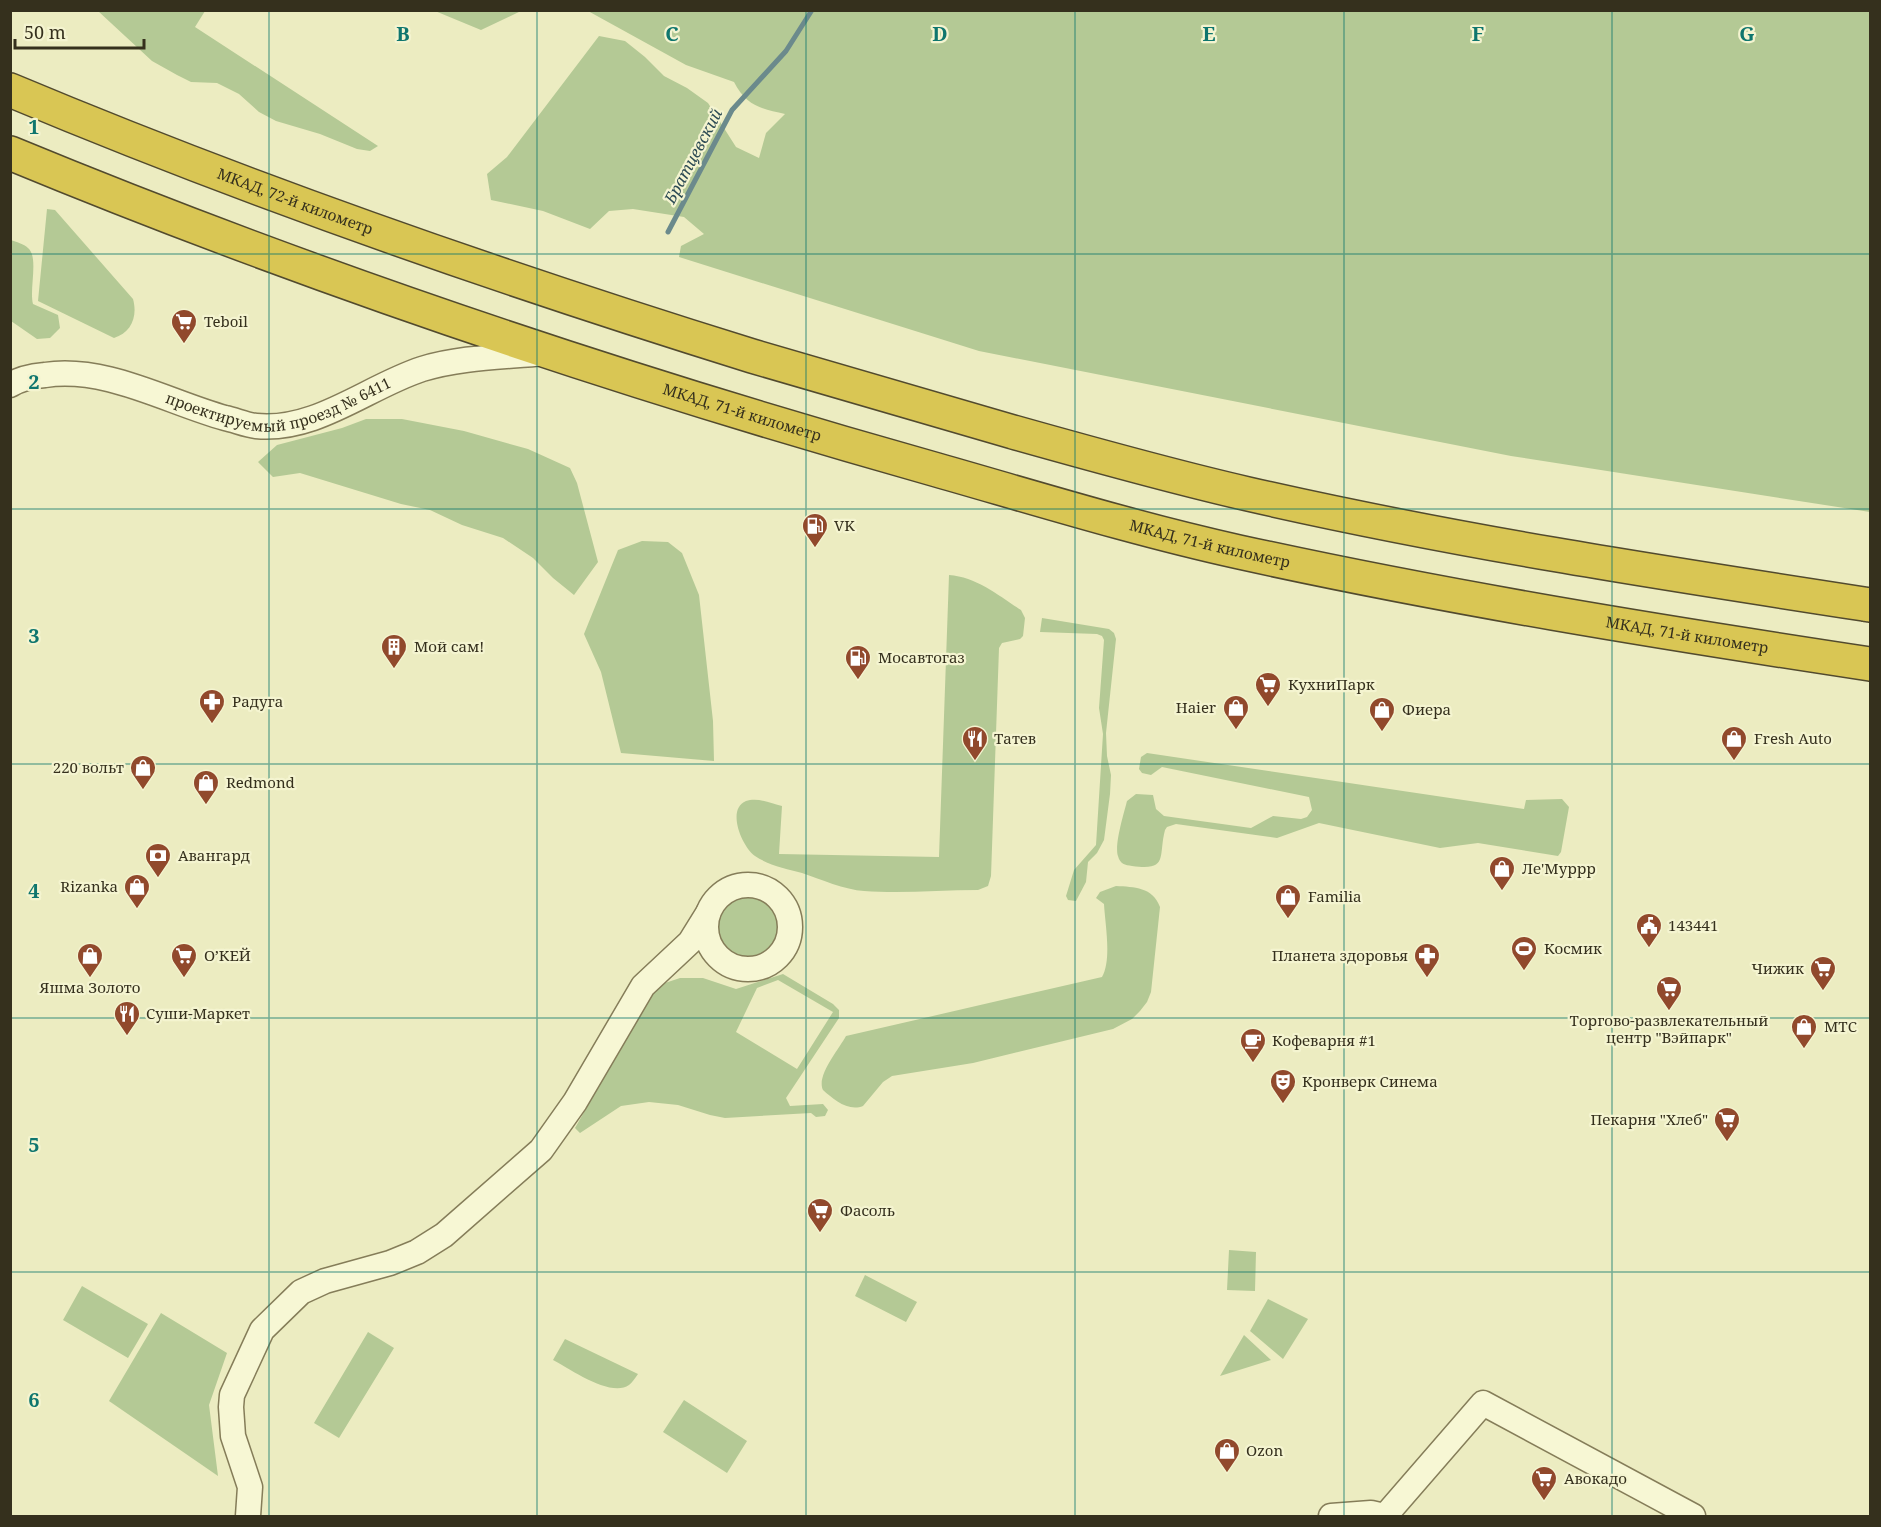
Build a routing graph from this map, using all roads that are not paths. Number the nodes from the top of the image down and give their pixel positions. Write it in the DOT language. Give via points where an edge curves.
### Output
graph roads {
  1 [pos="10,90"];
  2 [pos="10,153"];
  3 [pos="557,355"];
  4 [pos="10,385"];
  5 [pos="1870,605"];
  6 [pos="1870,664"];
  7 [pos="708,913"];
  8 [pos="719,957"];
  9 [pos="663,967"];
  10 [pos="248,1516"];
  11 [pos="1331,1516"];
  12 [pos="1384,1516"];
  13 [pos="1693,1516"];
  1 -- 5 [label="highway, МКАД, 72-й километр" via="285,200 583,303 852,386 1119,462 1382,523"];
  2 -- 3 [label="highway" via="249,248"];
  3 -- 4 [label="street, проектируемый проезд № 6411" via="462,360 423,369 378,386 326,414 285,425 255,426 144,389 64,372 32,376"];
  3 -- 6 [label="highway, МКАД, 71-й километр" via="836,442 1232,551 1647,630"];
  7 -- 8 [label="street" via="705,930"];
  7 -- 8 [label="street" via="716,899 729,889 744,885 761,887 776,895 786,910 788,938 775,959 752,969 735,967"];
  7 -- 9 [label="street" via="690,942"];
  8 -- 9 [label="street" via="696,956"];
  9 -- 10 [label="street" via="643,986 575,1102 541,1150 516,1173 444,1235 417,1252 301,1292 262,1330 232,1395 231,1407 233,1436 250,1487"];
  11 -- 12 [label="street"];
  12 -- 13 [label="street" via="1482,1403"];
}
